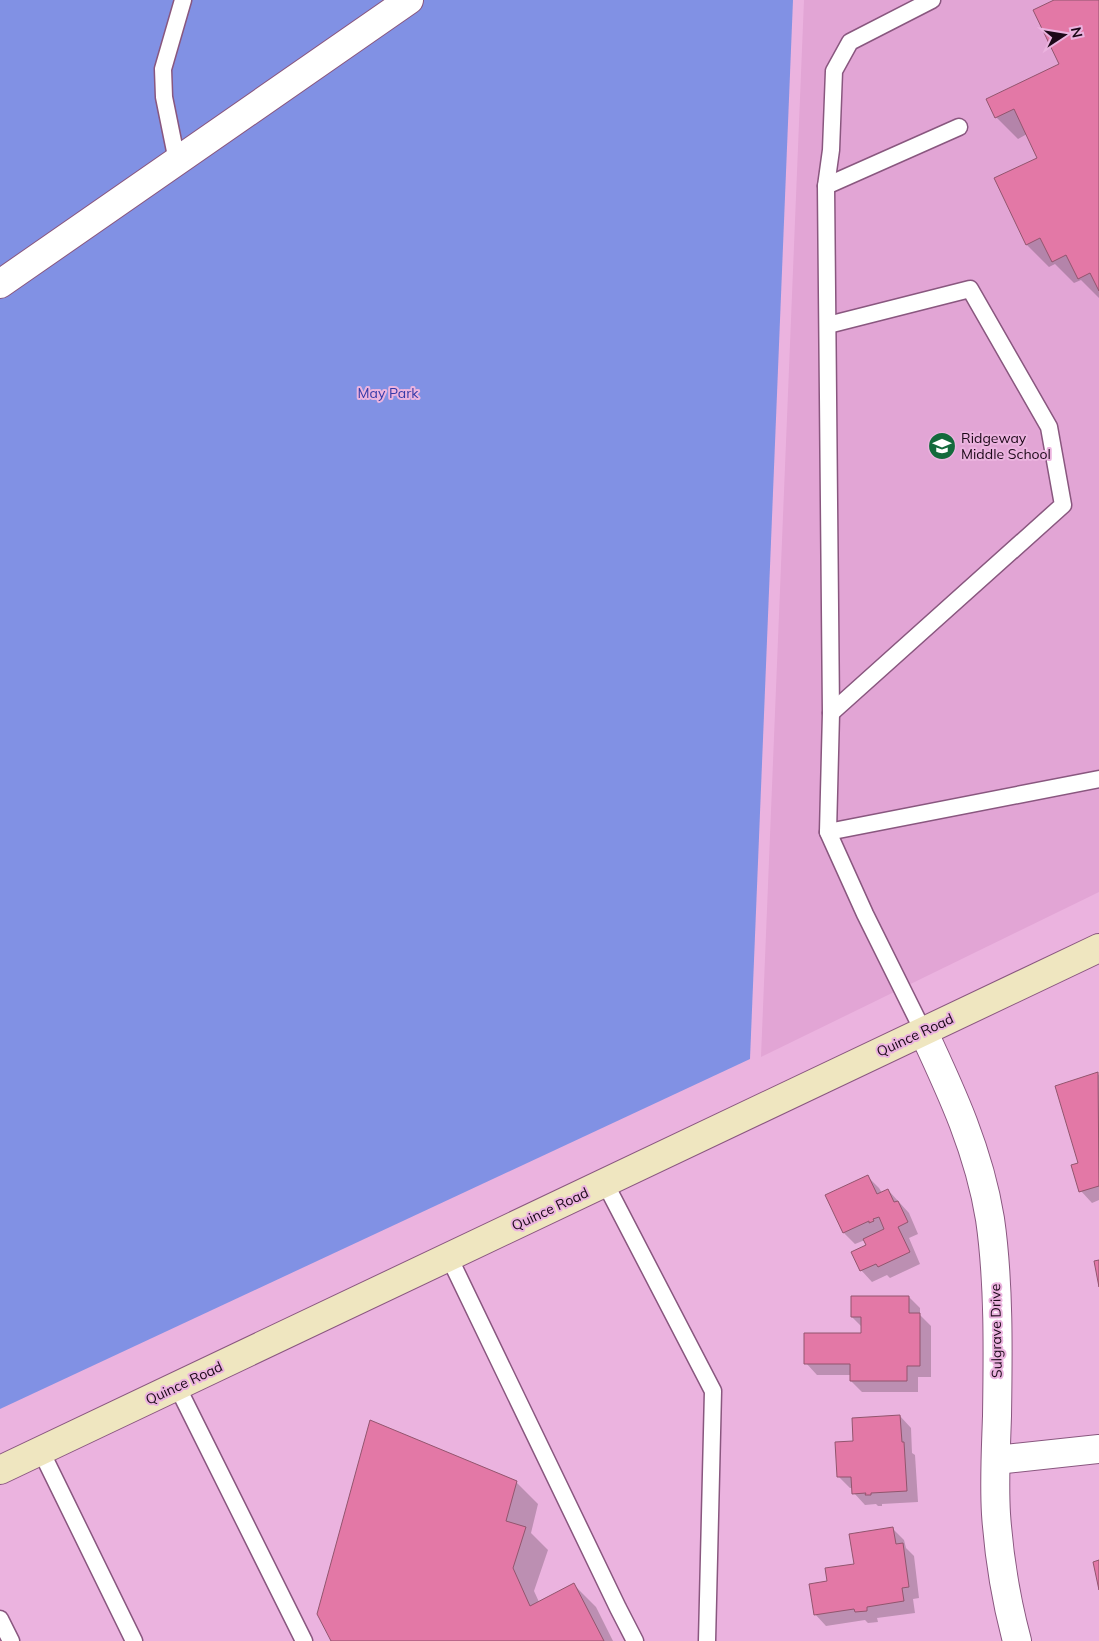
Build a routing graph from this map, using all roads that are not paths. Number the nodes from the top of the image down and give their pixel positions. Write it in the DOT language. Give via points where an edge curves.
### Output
graph roads {
  1 [pos="183,0"];
  2 [pos="409,0"];
  3 [pos="932,0"];
  4 [pos="959,127"];
  5 [pos="177,161"];
  6 [pos="826,186"];
  7 [pos="0,284"];
  8 [pos="828,325"];
  9 [pos="830,713"];
  10 [pos="1099,779"];
  11 [pos="828,832"];
  12 [pos="1099,948"];
  13 [pos="923,1031"];
  14 [pos="604,1183"];
  15 [pos="449,1257"];
  16 [pos="177,1386"];
  17 [pos="1099,1449"];
  18 [pos="41,1451"];
  19 [pos="996,1460"];
  20 [pos="0,1470"];
  21 [pos="0,1619"];
  22 [pos="11,1641"];
  23 [pos="134,1641"];
  24 [pos="304,1641"];
  25 [pos="635,1641"];
  26 [pos="707,1641"];
  27 [pos="1017,1641"];
  1 -- 5 [label="lane" via="163,69 164,97"];
  2 -- 5 [label="street"];
  3 -- 6 [label="lane" via="850,42 834,71"];
  4 -- 6 [label="lane"];
  5 -- 7 [label="street"];
  6 -- 8 [label="lane"];
  8 -- 9 [label="lane"];
  8 -- 9 [label="lane" via="970,289 1049,427 1063,505"];
  9 -- 11 [label="lane"];
  10 -- 11 [label="lane"];
  11 -- 13 [label="lane"];
  12 -- 13 [label="main road, Quince Road"];
  13 -- 14 [label="main road, Quince Road"];
  13 -- 19 [label="street, Sulgrave Drive" via="954,1096 983,1178 995,1282 998,1361"];
  14 -- 15 [label="main road, Quince Road"];
  14 -- 26 [label="lane" via="713,1391"];
  15 -- 16 [label="main road, Quince Road"];
  15 -- 25 [label="lane"];
  16 -- 18 [label="main road, Quince Road"];
  16 -- 24 [label="lane"];
  17 -- 19 [label="street"];
  18 -- 20 [label="main road, Quince Road"];
  18 -- 23 [label="lane"];
  19 -- 27 [label="street, Sulgrave Drive" via="1000,1552"];
  21 -- 22 [label="lane"];
}
